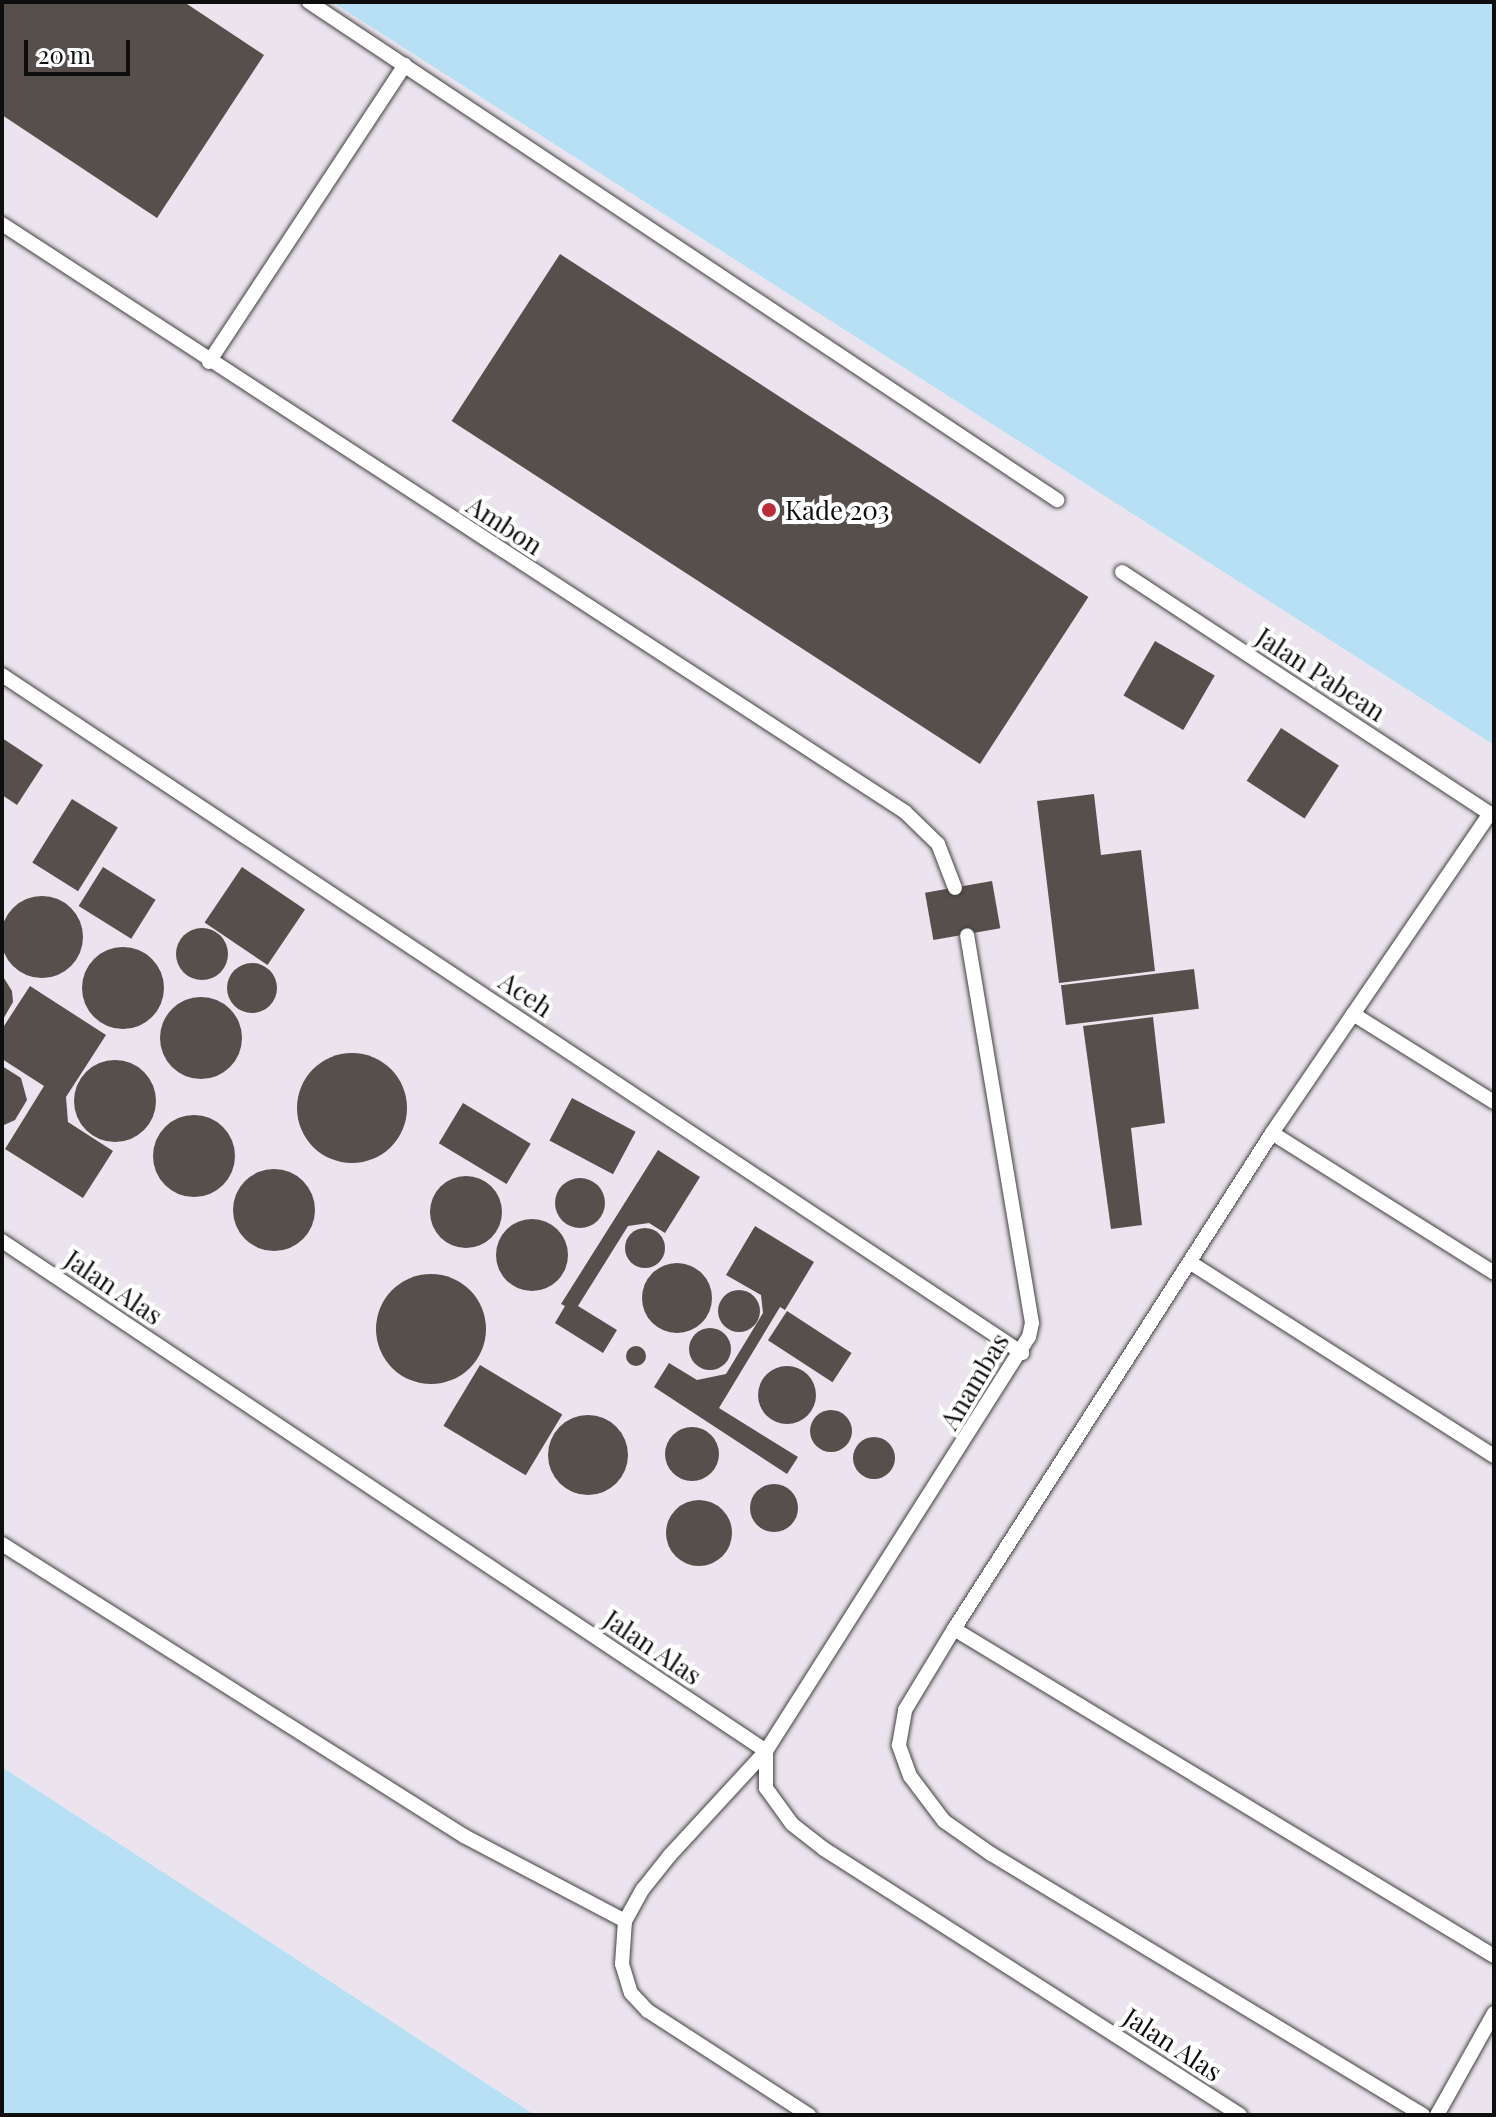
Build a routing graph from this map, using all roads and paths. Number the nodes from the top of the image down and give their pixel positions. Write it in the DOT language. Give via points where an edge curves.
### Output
graph roads {
  1 [pos="309,2"];
  2 [pos="405,65"];
  3 [pos="2,224"];
  4 [pos="209,362"];
  5 [pos="1057,500"];
  6 [pos="1122,572"];
  7 [pos="2,675"];
  8 [pos="1492,815"];
  9 [pos="955,888"];
  10 [pos="967,935"];
  11 [pos="1353,1014"];
  12 [pos="1494,1102"];
  13 [pos="1272,1133"];
  14 [pos="2,1241"];
  15 [pos="1191,1263"];
  16 [pos="1494,1273"];
  17 [pos="1022,1353"];
  18 [pos="1494,1456"];
  19 [pos="2,1544"];
  20 [pos="954,1629"];
  21 [pos="766,1751"];
  22 [pos="625,1921"];
  23 [pos="1494,1956"];
  24 [pos="1494,2013"];
  25 [pos="809,2115"];
  26 [pos="1240,2115"];
  27 [pos="1423,2115"];
  28 [pos="1437,2115"];
  1 -- 2 [label="lane"];
  2 -- 4 [label="lane"];
  2 -- 5 [label="lane"];
  3 -- 4 [label="lane, Ambon"];
  4 -- 9 [label="lane, Ambon" via="905,812 938,844"];
  6 -- 8 [label="lane, Jalan Pabean"];
  7 -- 17 [label="lane, Aceh"];
  8 -- 11 [label="lane"];
  10 -- 17 [label="lane, Anambas" via="1032,1323"];
  11 -- 12 [label="lane"];
  11 -- 13 [label="lane"];
  13 -- 15 [label="lane"];
  13 -- 16 [label="lane"];
  14 -- 21 [label="lane, Jalan Alas"];
  15 -- 18 [label="lane"];
  15 -- 20 [label="lane"];
  17 -- 21 [label="lane, Anambas"];
  19 -- 22 [label="lane" via="464,1836"];
  20 -- 23 [label="lane"];
  20 -- 27 [label="lane" via="905,1710 899,1745 910,1776 944,1821"];
  21 -- 22 [label="lane, Anambas" via="670,1855"];
  21 -- 26 [label="lane, Jalan Alas" via="766,1788 792,1824"];
  22 -- 25 [label="lane" via="622,1964 631,1993 648,2011"];
  24 -- 28 [label="lane"];
}
